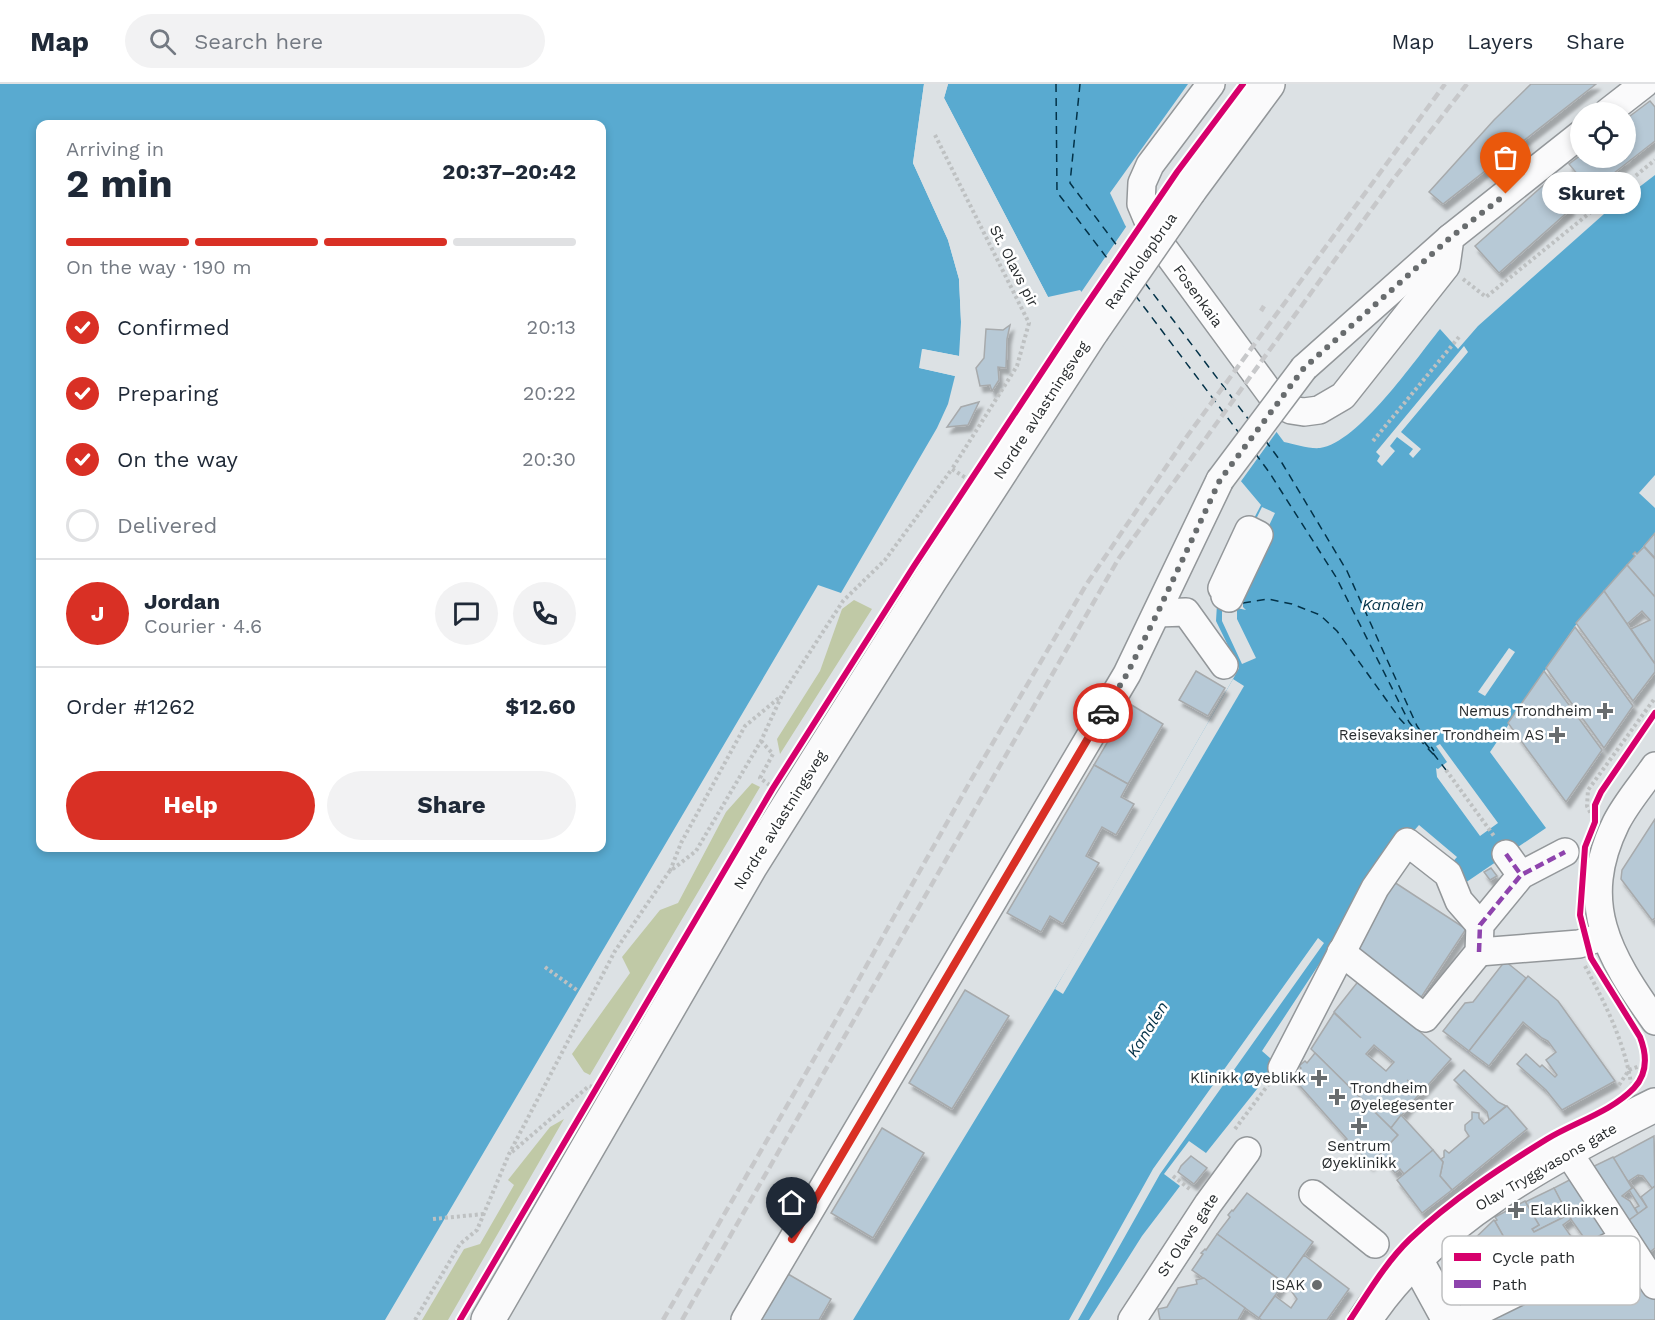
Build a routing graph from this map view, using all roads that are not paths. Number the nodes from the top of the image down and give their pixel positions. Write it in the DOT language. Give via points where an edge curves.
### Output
graph roads {
  1 [pos="1211,84"];
  2 [pos="1268,84"];
  3 [pos="1644,84"];
  4 [pos="1621,102"];
  5 [pos="1570,143"];
  6 [pos="1450,238"];
  7 [pos="1092,331"];
  8 [pos="1254,509"];
  9 [pos="1223,590"];
  10 [pos="1157,614"];
  11 [pos="1224,664"];
  12 [pos="1655,766"];
  13 [pos="1564,852"];
  14 [pos="1480,925"];
  15 [pos="1595,939"];
  16 [pos="1341,952"];
  17 [pos="1479,952"];
  18 [pos="1651,1005"];
  19 [pos="1282,1068"];
  20 [pos="1638,1091"];
  21 [pos="1247,1151"];
  22 [pos="1568,1152"];
  23 [pos="1313,1194"];
  24 [pos="1623,1236"];
  25 [pos="1375,1244"];
  26 [pos="1414,1258"];
  27 [pos="1640,1262"];
  28 [pos="1655,1285"];
  29 [pos="1491,1305"];
  30 [pos="488,1320"];
  31 [pos="745,1320"];
  32 [pos="1132,1320"];
  33 [pos="1365,1320"];
  34 [pos="1449,1320"];
  35 [pos="1461,1320"];
  1 -- 6 [label="street, Fosenkaia" via="1150,165 1142,183 1141,204 1154,235 1278,404 1304,412 1318,410 1343,396 1446,266"];
  2 -- 7 [label="main road, Ravnkloløpbrua, bridge"];
  3 -- 4 [label="street"];
  5 -- 6 [label="street"];
  6 -- 10 [label="street, bridge" via="1304,368 1220,480"];
  7 -- 30 [label="main road, Nordre avlastningsveg" via="750,867"];
  8 -- 9 [label="street"];
  10 -- 11 [label="street" via="1186,612"];
  10 -- 31 [label="street" via="1127,674"];
  12 -- 15 [label="street" via="1617,821 1602,832"];
  13 -- 14 [label="street" via="1514,864"];
  14 -- 16 [label="street" via="1459,901 1448,874 1407,842 1375,888"];
  14 -- 17 [label="street"];
  15 -- 17 [label="street"];
  15 -- 18 [label="street"];
  16 -- 17 [label="street" via="1425,1018"];
  16 -- 19 [label="street"];
  20 -- 22 [label="main road, Olav Tryggvasons gate"];
  21 -- 32 [label="street, St Olavs gate"];
  22 -- 24 [label="street"];
  22 -- 26 [label="main road, Olav Tryggvasons gate" via="1470,1212"];
  23 -- 25 [label="street"];
  26 -- 33 [label="main road, Olav Tryggvasons gate"];
  26 -- 34 [label="main road"];
  27 -- 28 [label="street"];
  29 -- 35 [label="street"];
}
